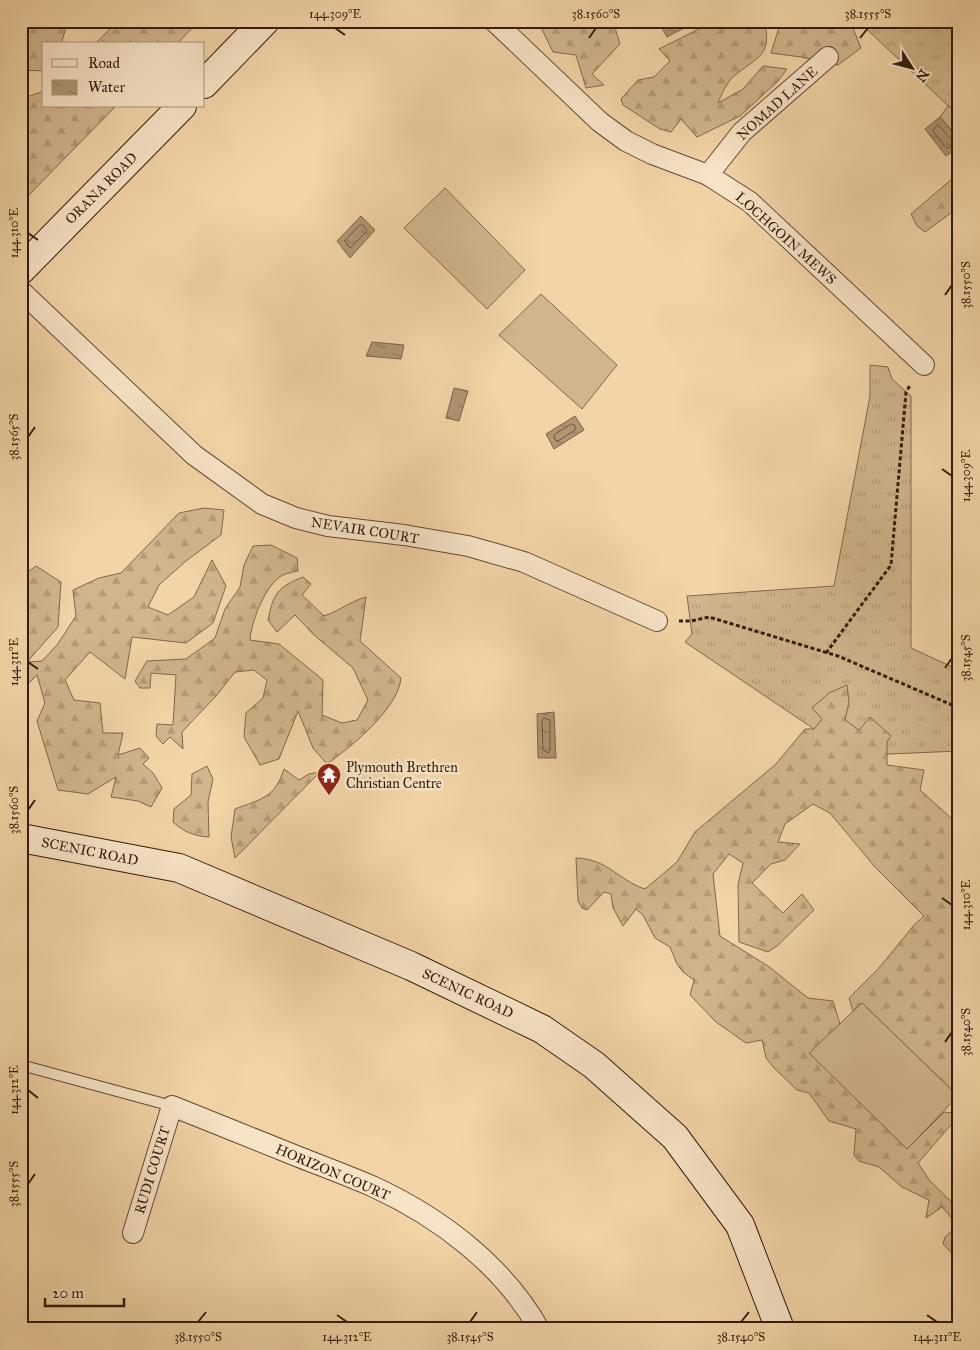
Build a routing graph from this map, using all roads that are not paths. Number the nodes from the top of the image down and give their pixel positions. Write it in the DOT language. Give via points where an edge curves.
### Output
graph roads {
  1 [pos="265,21"];
  2 [pos="494,21"];
  3 [pos="828,57"];
  4 [pos="205,83"];
  5 [pos="180,108"];
  6 [pos="708,175"];
  7 [pos="21,270"];
  8 [pos="21,291"];
  9 [pos="924,365"];
  10 [pos="657,622"];
  11 [pos="21,838"];
  12 [pos="21,1065"];
  13 [pos="172,1106"];
  14 [pos="133,1234"];
  15 [pos="539,1329"];
  16 [pos="780,1329"];
  1 -- 4 [label="main road"];
  2 -- 6 [label="street, LOCHGOIN MEWS" via="600,122 626,141"];
  3 -- 6 [label="street, NOMAD LANE" via="742,132"];
  5 -- 7 [label="main road, ORANA ROAD"];
  6 -- 9 [label="street, LOCHGOIN MEWS" via="750,202"];
  8 -- 10 [label="street, NEVAIR COURT" via="194,455 262,504 296,518 328,526 468,546 524,562"];
  11 -- 16 [label="main road, SCENIC ROAD" via="179,868 411,966 542,1029 594,1064 675,1137 740,1225"];
  12 -- 13 [label="lane"];
  13 -- 14 [label="street, RUDI COURT"];
  13 -- 15 [label="street, HORIZON COURT" via="373,1187 420,1213 475,1252 500,1275"];
}
